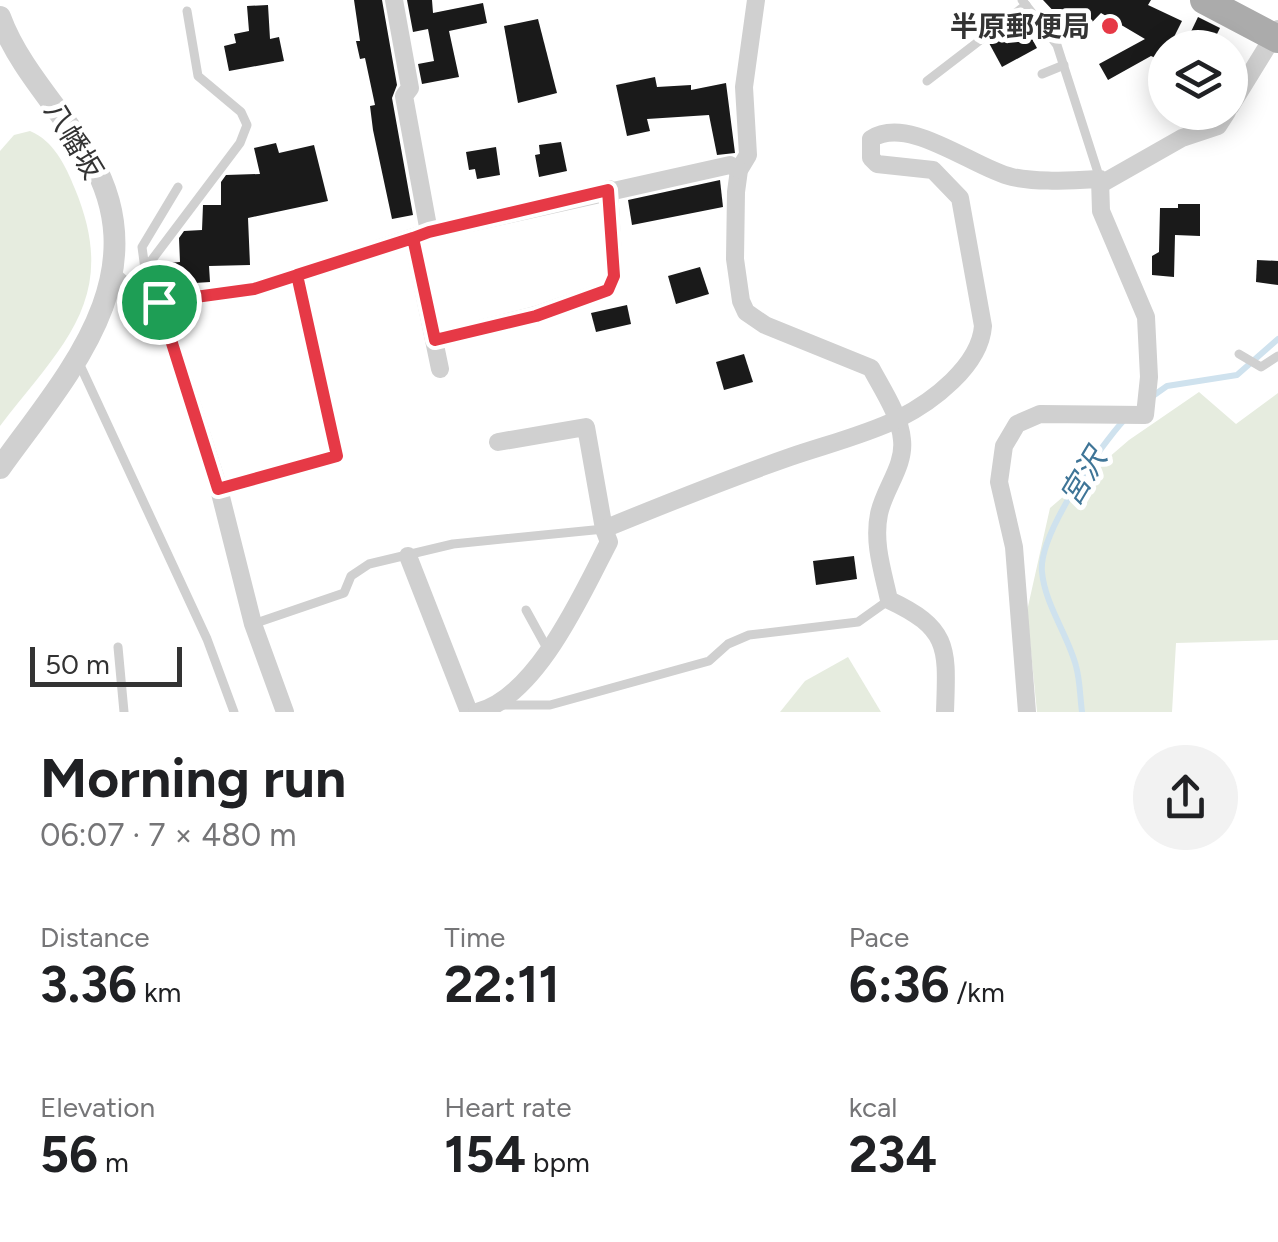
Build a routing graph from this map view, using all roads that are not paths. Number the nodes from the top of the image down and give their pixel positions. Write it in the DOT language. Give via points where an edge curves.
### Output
graph roads {
  1 [pos="394,0"];
  2 [pos="756,0"];
  3 [pos="1204,0"];
  4 [pos="1024,2"];
  5 [pos="187,11"];
  6 [pos="0,18"];
  7 [pos="1276,35"];
  8 [pos="1064,66"];
  9 [pos="1042,74"];
  10 [pos="1248,79"];
  11 [pos="926,82"];
  12 [pos="1206,130"];
  13 [pos="739,170"];
  14 [pos="1100,182"];
  15 [pos="178,187"];
  16 [pos="608,190"];
  17 [pos="421,235"];
  18 [pos="145,269"];
  19 [pos="112,275"];
  20 [pos="297,275"];
  21 [pos="134,294"];
  22 [pos="159,302"];
  23 [pos="435,340"];
  24 [pos="1238,354"];
  25 [pos="1278,356"];
  26 [pos="78,360"];
  27 [pos="440,369"];
  28 [pos="896,420"];
  29 [pos="498,442"];
  30 [pos="0,468"];
  31 [pos="218,489"];
  32 [pos="604,529"];
  33 [pos="408,556"];
  34 [pos="889,600"];
  35 [pos="526,610"];
  36 [pos="253,624"];
  37 [pos="118,647"];
  38 [pos="548,650"];
  39 [pos="497,704"];
  40 [pos="124,712"];
  41 [pos="234,712"];
  42 [pos="285,712"];
  43 [pos="469,712"];
  44 [pos="478,712"];
  45 [pos="946,712"];
  46 [pos="1027,712"];
  1 -- 17 [label="street" via="410,88 404,96"];
  2 -- 13 [label="street" via="744,87 748,155"];
  3 -- 7 [label="main road"];
  4 -- 8 [label="lane" via="1057,45"];
  4 -- 11 [label="lane"];
  5 -- 18 [label="lane" via="198,76 247,125"];
  6 -- 19 [label="street, 八幡坂" via="93,162 112,224"];
  7 -- 10 [label="street"];
  8 -- 9 [label="lane"];
  8 -- 14 [label="lane"];
  12 -- 14 [label="street"];
  13 -- 16 [label="street" via="730,165"];
  13 -- 28 [label="street" via="735,259 746,312 871,368"];
  14 -- 28 [label="street" via="990,171 927,138 871,139 877,164 933,170 960,198 981,302 982,338 964,367"];
  14 -- 46 [label="street" via="1101,211 1146,318 1145,415 1040,414 1018,424 1004,446 999,482 1014,547"];
  15 -- 18 [label="lane" via="142,247"];
  16 -- 17 [label="street"];
  16 -- 23 [label="street" via="614,276 608,290"];
  17 -- 20 [label="street"];
  17 -- 23 [label="street"];
  18 -- 21 [label="lane"];
  19 -- 21 [label="street"];
  19 -- 26 [label="street, 八幡坂" via="98,326"];
  20 -- 22 [label="street" via="254,289"];
  20 -- 31 [label="lane" via="337,456"];
  21 -- 22 [label="street"];
  22 -- 31 [label="street"];
  23 -- 27 [label="street"];
  24 -- 25 [label="lane" via="1261,367"];
  26 -- 30 [label="street, 八幡坂"];
  26 -- 41 [label="lane"];
  28 -- 32 [label="street"];
  28 -- 34 [label="street" via="902,454 876,540"];
  29 -- 32 [label="street" via="586,428"];
  31 -- 36 [label="street"];
  32 -- 33 [label="lane" via="453,544"];
  32 -- 38 [label="street" via="609,542"];
  33 -- 36 [label="lane" via="360,568 344,593"];
  33 -- 43 [label="street"];
  34 -- 39 [label="lane" via="858,622 749,636 709,661 550,705"];
  34 -- 45 [label="street" via="932,625 942,639"];
  35 -- 38 [label="lane"];
  36 -- 42 [label="street"];
  37 -- 40 [label="lane"];
  38 -- 39 [label="street"];
  39 -- 44 [label="street"];
}
